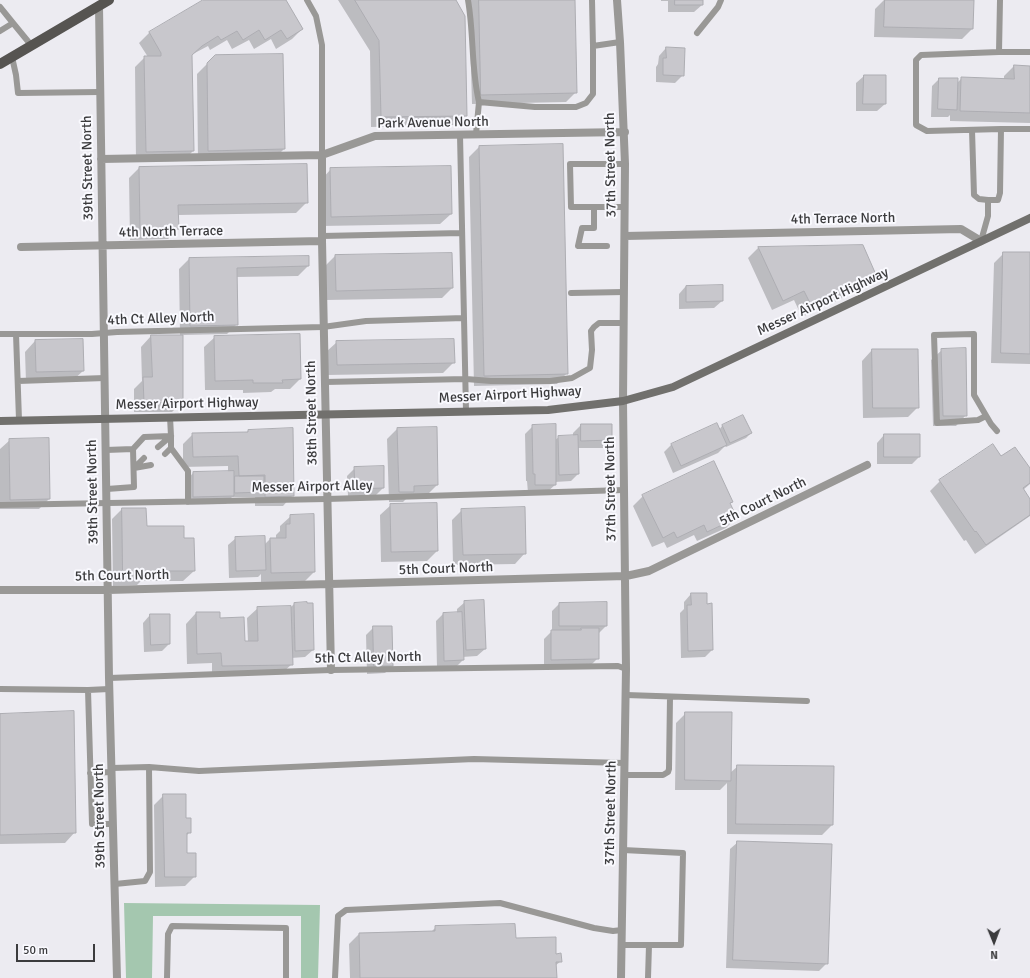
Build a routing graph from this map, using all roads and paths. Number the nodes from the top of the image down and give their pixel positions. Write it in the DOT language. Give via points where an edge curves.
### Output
graph roads {
  1 [pos="109,0"];
  2 [pos="307,0"];
  3 [pos="468,0"];
  4 [pos="592,0"];
  5 [pos="617,0"];
  6 [pos="721,0"];
  7 [pos="1000,0"];
  8 [pos="99,6"];
  9 [pos="0,7"];
  10 [pos="13,23"];
  11 [pos="0,31"];
  12 [pos="697,33"];
  13 [pos="620,42"];
  14 [pos="31,46"];
  15 [pos="593,46"];
  16 [pos="999,52"];
  17 [pos="1030,52"];
  18 [pos="12,57"];
  19 [pos="0,64"];
  20 [pos="100,92"];
  21 [pos="479,102"];
  22 [pos="1001,129"];
  23 [pos="1030,129"];
  24 [pos="972,130"];
  25 [pos="625,132"];
  26 [pos="460,134"];
  27 [pos="476,134"];
  28 [pos="322,154"];
  29 [pos="101,159"];
  30 [pos="625,164"];
  31 [pos="988,200"];
  32 [pos="594,207"];
  33 [pos="625,207"];
  34 [pos="1030,218"];
  35 [pos="462,233"];
  36 [pos="625,236"];
  37 [pos="322,238"];
  38 [pos="981,241"];
  39 [pos="607,246"];
  40 [pos="21,247"];
  41 [pos="102,247"];
  42 [pos="624,292"];
  43 [pos="570,293"];
  44 [pos="464,318"];
  45 [pos="623,323"];
  46 [pos="323,327"];
  47 [pos="104,333"];
  48 [pos="0,334"];
  49 [pos="16,334"];
  50 [pos="104,378"];
  51 [pos="466,379"];
  52 [pos="18,381"];
  53 [pos="324,382"];
  54 [pos="623,401"];
  55 [pos="466,411"];
  56 [pos="325,414"];
  57 [pos="986,416"];
  58 [pos="170,417"];
  59 [pos="105,419"];
  60 [pos="20,420"];
  61 [pos="0,421"];
  62 [pos="997,431"];
  63 [pos="171,436"];
  64 [pos="158,447"];
  65 [pos="171,448"];
  66 [pos="133,449"];
  67 [pos="106,450"];
  68 [pos="165,454"];
  69 [pos="144,458"];
  70 [pos="151,465"];
  71 [pos="868,465"];
  72 [pos="134,468"];
  73 [pos="107,488"];
  74 [pos="624,490"];
  75 [pos="327,499"];
  76 [pos="188,502"];
  77 [pos="107,504"];
  78 [pos="0,505"];
  79 [pos="626,576"];
  80 [pos="329,585"];
  81 [pos="0,590"];
  82 [pos="108,590"];
  83 [pos="626,669"];
  84 [pos="331,670"];
  85 [pos="109,678"];
  86 [pos="0,689"];
  87 [pos="109,689"];
  88 [pos="88,690"];
  89 [pos="626,695"];
  90 [pos="670,696"];
  91 [pos="807,701"];
  92 [pos="624,763"];
  93 [pos="149,768"];
  94 [pos="112,770"];
  95 [pos="90,773"];
  96 [pos="624,775"];
  97 [pos="113,824"];
  98 [pos="623,850"];
  99 [pos="115,884"];
  100 [pos="622,930"];
  101 [pos="622,945"];
  102 [pos="649,945"];
  103 [pos="117,978"];
  104 [pos="167,978"];
  105 [pos="286,978"];
  106 [pos="335,978"];
  107 [pos="621,978"];
  108 [pos="648,978"];
  1 -- 8 [label="main road"];
  2 -- 28 [label="lane" via="316,16 322,45"];
  3 -- 21 [label="lane" via="472,23 474,85"];
  4 -- 15 [label="lane"];
  5 -- 13 [label="street, 37th Street North"];
  6 -- 12 [label="lane"];
  7 -- 16 [label="lane"];
  8 -- 14 [label="main road"];
  8 -- 20 [label="street, 39th Street North"];
  9 -- 10 [label="lane"];
  10 -- 11 [label="lane"];
  10 -- 14 [label="lane"];
  13 -- 15 [label="lane"];
  13 -- 25 [label="street, 37th Street North"];
  14 -- 18 [label="main road"];
  15 -- 21 [label="lane" via="593,94 586,103 576,107 535,107"];
  16 -- 17 [label="lane"];
  16 -- 24 [label="lane" via="921,55 916,60 916,125 927,131"];
  18 -- 19 [label="main road"];
  18 -- 20 [label="lane" via="18,93"];
  20 -- 29 [label="street, 39th Street North"];
  21 -- 27 [label="lane"];
  22 -- 23 [label="lane"];
  22 -- 24 [label="lane"];
  22 -- 31 [label="lane" via="1000,192 998,200"];
  24 -- 31 [label="lane" via="974,195 979,199"];
  25 -- 27 [label="street, Park Avenue North"];
  25 -- 30 [label="street, 37th Street North"];
  26 -- 27 [label="street, Park Avenue North"];
  26 -- 28 [label="street, Park Avenue North" via="375,136"];
  26 -- 35 [label="lane"];
  28 -- 29 [label="street, Park Avenue North"];
  28 -- 37 [label="street, 38th Street North"];
  29 -- 41 [label="street, 39th Street North"];
  30 -- 32 [label="lane" via="570,164 571,207"];
  30 -- 33 [label="street, 37th Street North"];
  31 -- 38 [label="lane" via="988,216"];
  32 -- 33 [label="lane"];
  32 -- 39 [label="lane" via="594,228 582,228 578,246"];
  33 -- 36 [label="street, 37th Street North"];
  34 -- 38 [label="main road, Messer Airport Highway"];
  35 -- 37 [label="lane"];
  35 -- 44 [label="lane"];
  36 -- 38 [label="street, 4th Terrace North" via="961,229"];
  36 -- 42 [label="street, 37th Street North"];
  37 -- 41 [label="street, 4th North Terrace"];
  37 -- 46 [label="street, 38th Street North"];
  38 -- 54 [label="main road, Messer Airport Highway" via="673,387"];
  40 -- 41 [label="street, 4th North Terrace"];
  41 -- 47 [label="street, 39th Street North"];
  42 -- 43 [label="lane"];
  42 -- 45 [label="street, 37th Street North"];
  44 -- 46 [label="lane, 4th Ct Alley North" via="366,321"];
  44 -- 51 [label="lane"];
  45 -- 51 [label="lane" via="599,323 594,327 591,331 590,368 572,378 550,381"];
  45 -- 54 [label="street, 37th Street North"];
  46 -- 47 [label="lane, 4th Ct Alley North"];
  46 -- 53 [label="street, 38th Street North"];
  47 -- 49 [label="lane, 4th Ct Alley North"];
  47 -- 50 [label="street, 39th Street North"];
  48 -- 49 [label="lane, 4th Ct Alley North"];
  49 -- 52 [label="lane"];
  50 -- 52 [label="lane"];
  50 -- 59 [label="street, 39th Street North"];
  51 -- 53 [label="lane"];
  51 -- 55 [label="lane"];
  52 -- 60 [label="lane"];
  53 -- 56 [label="street, 38th Street North"];
  54 -- 55 [label="main road, Messer Airport Highway" via="548,410"];
  54 -- 74 [label="street, 37th Street North"];
  55 -- 56 [label="main road, Messer Airport Highway"];
  56 -- 58 [label="main road, Messer Airport Highway"];
  56 -- 75 [label="street, 38th Street North"];
  57 -- 57 [label="lane" via="974,396 974,334 934,335 937,423 978,420"];
  57 -- 62 [label="lane"];
  58 -- 59 [label="main road, Messer Airport Highway"];
  58 -- 63 [label="lane"];
  59 -- 60 [label="main road, Messer Airport Highway"];
  59 -- 67 [label="street, 39th Street North"];
  60 -- 61 [label="main road, Messer Airport Highway"];
  63 -- 64 [label="lane"];
  63 -- 65 [label="lane"];
  63 -- 66 [label="lane" via="144,437"];
  65 -- 68 [label="lane"];
  65 -- 76 [label="lane" via="188,471"];
  66 -- 67 [label="lane"];
  66 -- 72 [label="lane"];
  67 -- 73 [label="street, 39th Street North"];
  69 -- 72 [label="lane"];
  70 -- 72 [label="lane"];
  71 -- 79 [label="street, 5th Court North" via="649,571"];
  72 -- 73 [label="lane" via="134,487"];
  73 -- 77 [label="street, 39th Street North"];
  74 -- 75 [label="lane, Messer Airport Alley"];
  74 -- 79 [label="street, 37th Street North"];
  75 -- 76 [label="lane, Messer Airport Alley"];
  75 -- 80 [label="street, 38th Street North"];
  76 -- 77 [label="lane, Messer Airport Alley"];
  77 -- 78 [label="lane, Messer Airport Alley"];
  77 -- 82 [label="street, 39th Street North"];
  79 -- 80 [label="street, 5th Court North"];
  79 -- 83 [label="street, 37th Street North"];
  80 -- 82 [label="street, 5th Court North"];
  80 -- 84 [label="street, 38th Street North"];
  81 -- 82 [label="street, 5th Court North"];
  82 -- 85 [label="street, 39th Street North"];
  83 -- 84 [label="lane, 5th Ct Alley North" via="618,666"];
  83 -- 89 [label="street, 37th Street North"];
  84 -- 85 [label="lane, 5th Ct Alley North"];
  85 -- 87 [label="street, 39th Street North"];
  86 -- 88 [label="lane"];
  87 -- 88 [label="lane"];
  87 -- 94 [label="street, 39th Street North"];
  88 -- 95 [label="lane"];
  89 -- 90 [label="lane"];
  89 -- 92 [label="street, 37th Street North"];
  90 -- 91 [label="lane"];
  90 -- 96 [label="lane" via="670,769 663,775"];
  92 -- 93 [label="lane" via="474,759 199,771"];
  92 -- 96 [label="street, 37th Street North"];
  93 -- 94 [label="lane"];
  93 -- 99 [label="lane" via="150,872 145,881"];
  94 -- 95 [label="lane"];
  94 -- 97 [label="street, 39th Street North"];
  95 -- 97 [label="lane" via="92,824"];
  96 -- 98 [label="street, 37th Street North"];
  97 -- 99 [label="street, 39th Street North"];
  98 -- 100 [label="street, 37th Street North"];
  98 -- 102 [label="lane" via="683,853 681,945"];
  99 -- 103 [label="street, 39th Street North"];
  100 -- 101 [label="street, 37th Street North"];
  100 -- 106 [label="lane" via="594,928 500,903 346,910 338,916"];
  101 -- 102 [label="lane"];
  101 -- 107 [label="street, 37th Street North"];
  102 -- 108 [label="lane"];
  104 -- 105 [label="lane" via="168,934 172,926 286,928"];
}
